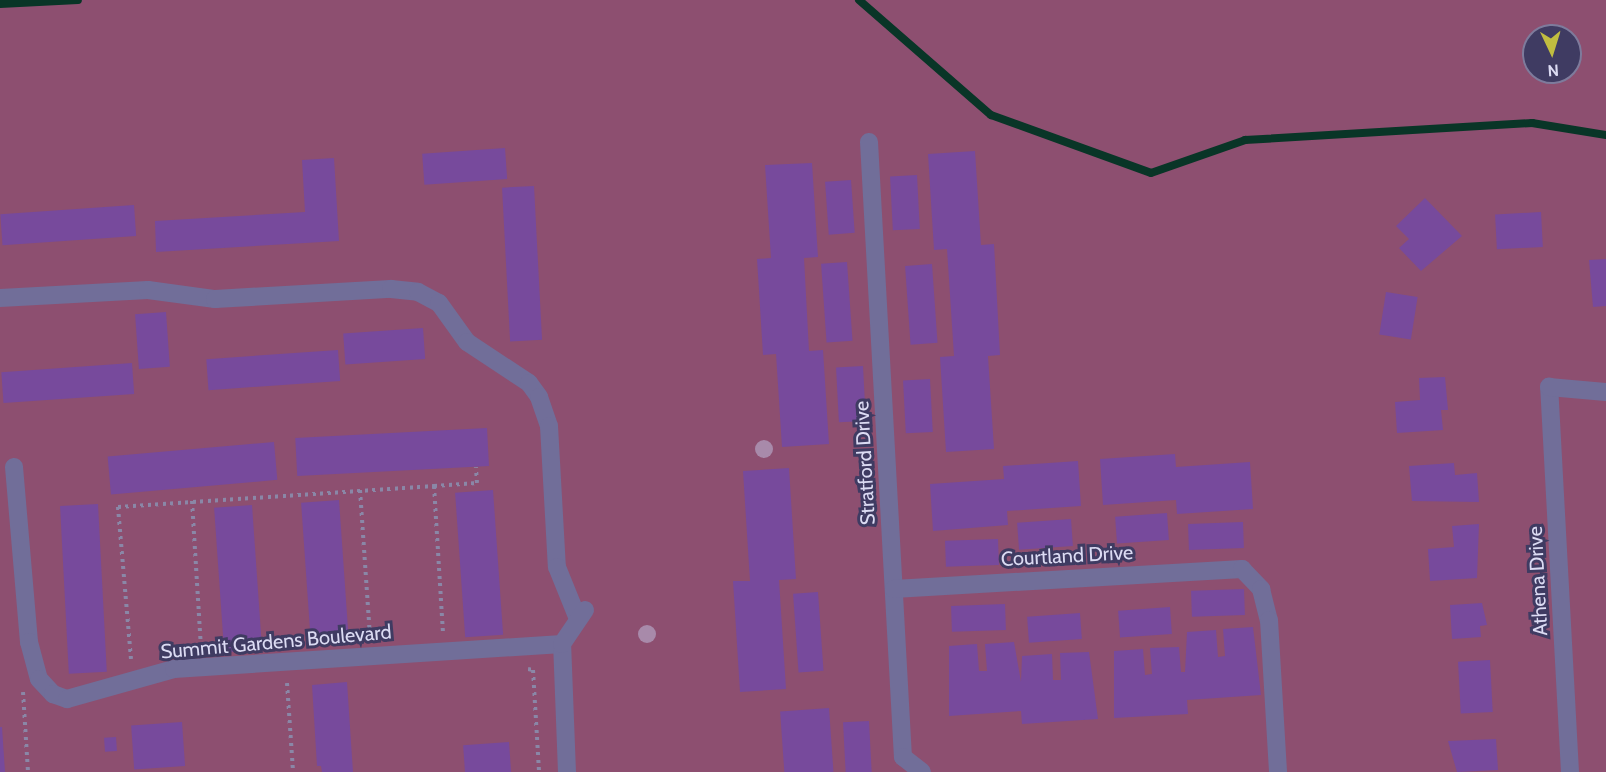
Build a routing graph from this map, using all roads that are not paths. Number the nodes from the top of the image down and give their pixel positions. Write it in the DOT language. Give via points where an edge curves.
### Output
graph roads {
  1 [pos="869,142"];
  2 [pos="0,298"];
  3 [pos="1606,392"];
  4 [pos="14,467"];
  5 [pos="894,589"];
  6 [pos="562,644"];
  7 [pos="567,772"];
  8 [pos="922,772"];
  9 [pos="1278,772"];
  10 [pos="1570,772"];
  1 -- 5 [label="street, Stratford Drive"];
  2 -- 6 [label="street" via="148,290 215,299 391,289 418,292 439,303 467,342 529,383 539,397 549,426 557,567 582,613"];
  3 -- 10 [label="street, Athena Drive" via="1549,387"];
  4 -- 6 [label="street, Summit Gardens Boulevard" via="28,642 39,679 53,694 67,699 132,679 202,667"];
  5 -- 8 [label="street, Stratford Drive" via="903,757"];
  5 -- 9 [label="street, Courtland Drive" via="1242,569 1261,589 1269,620"];
  6 -- 7 [label="street"];
}
